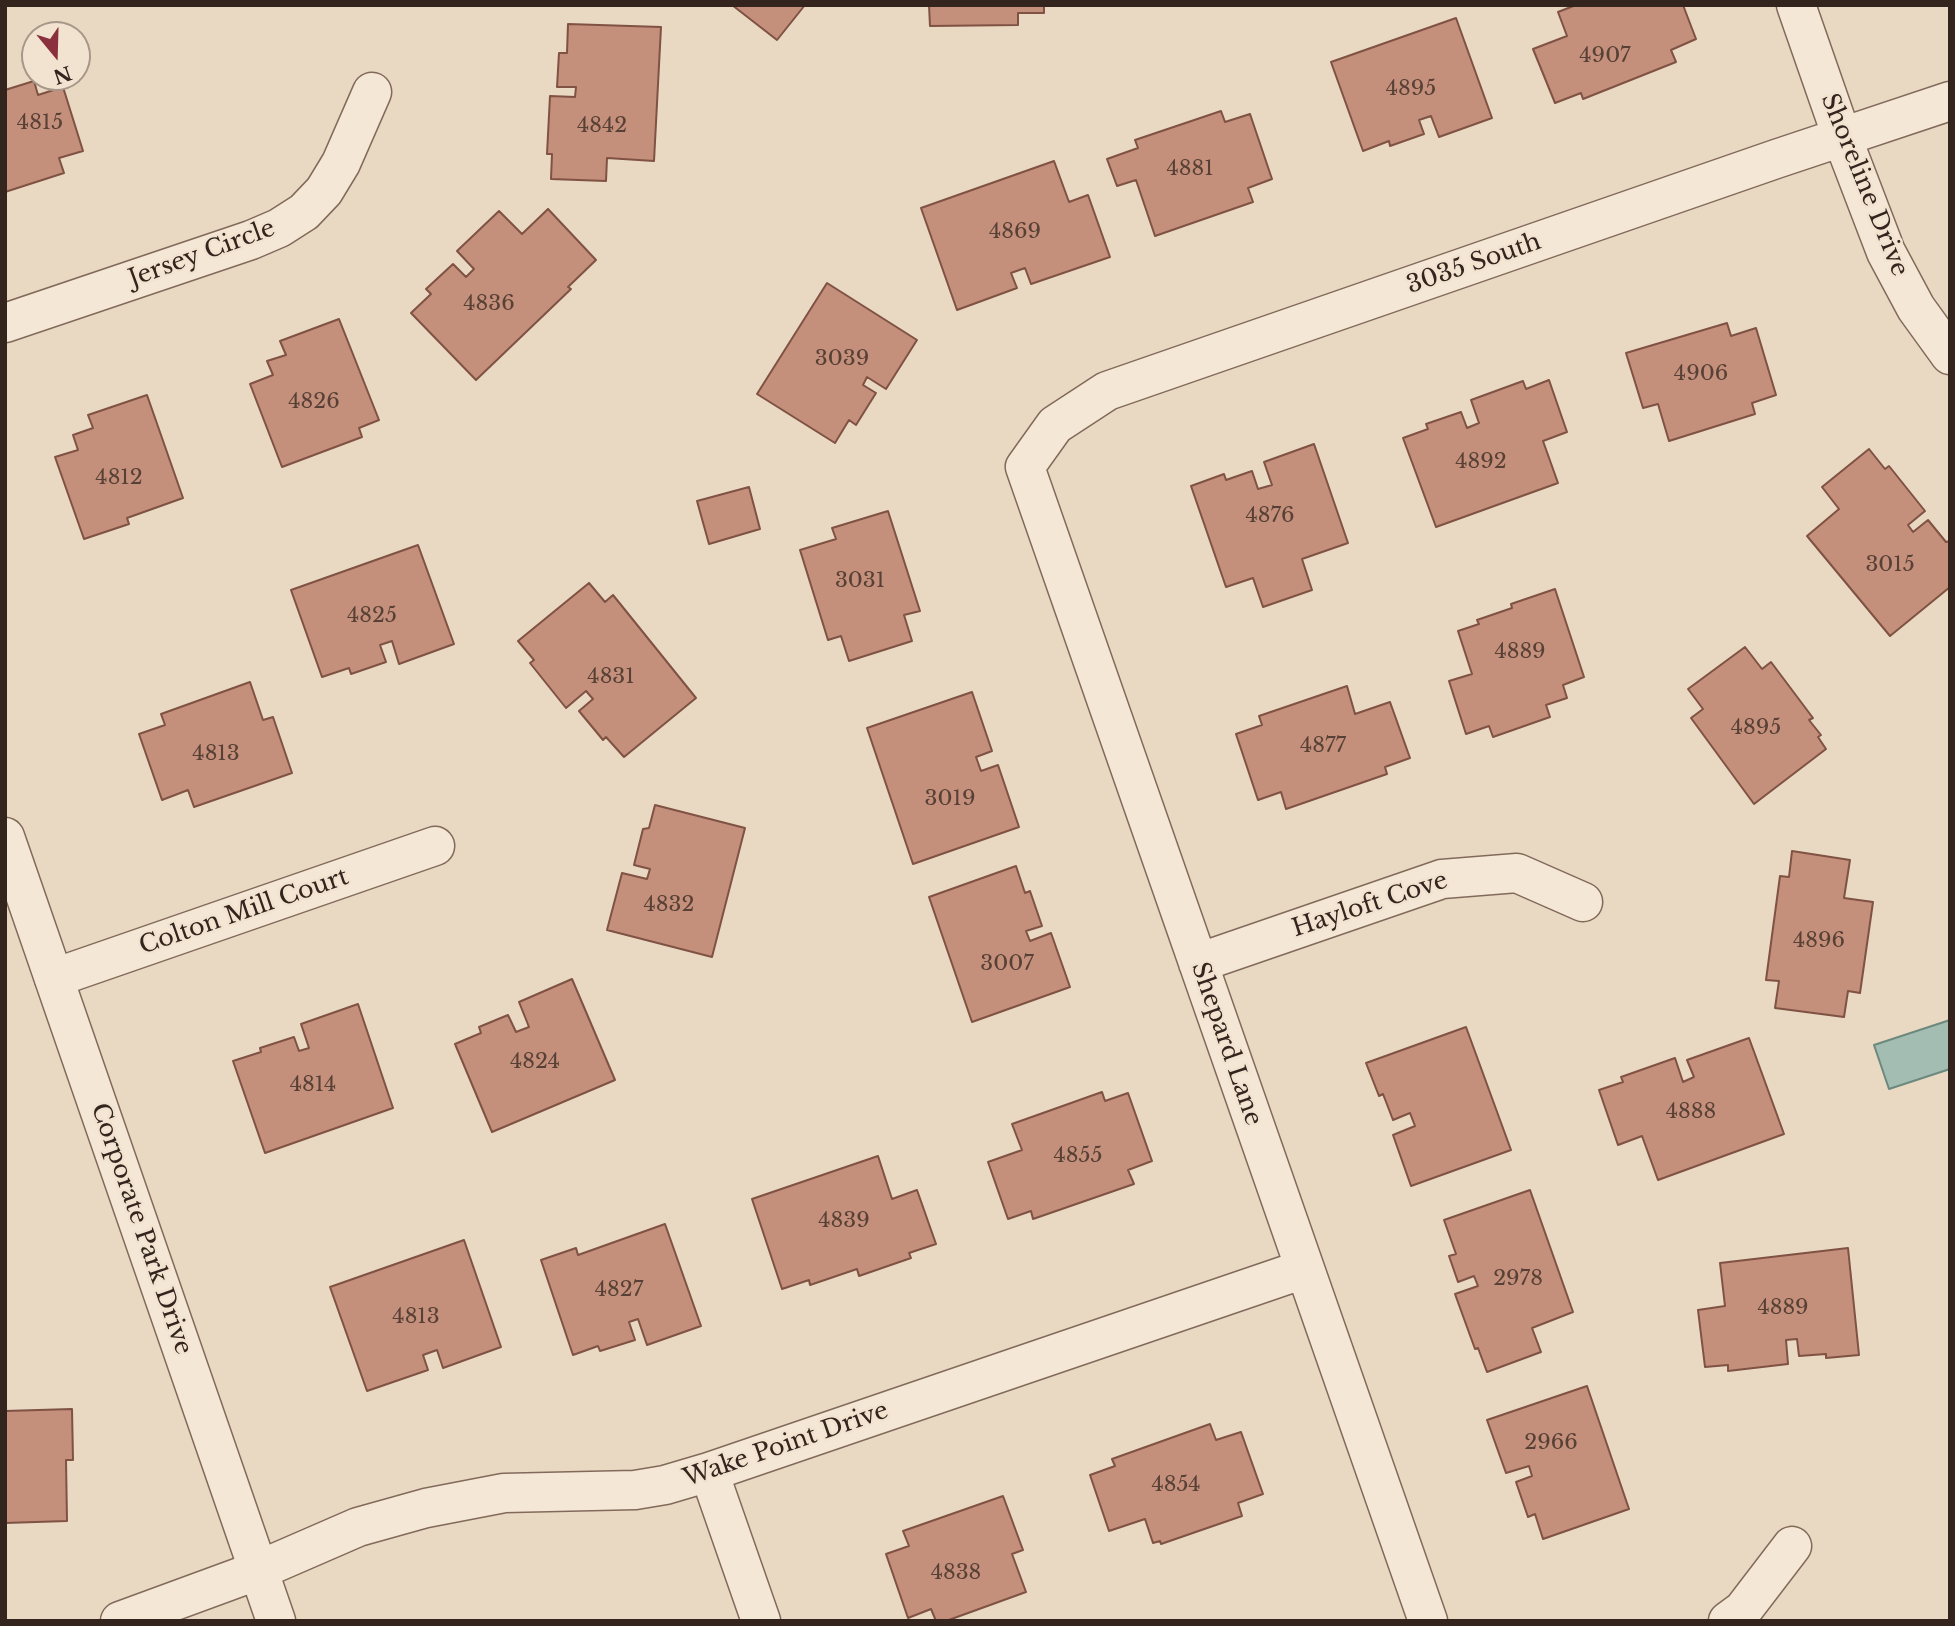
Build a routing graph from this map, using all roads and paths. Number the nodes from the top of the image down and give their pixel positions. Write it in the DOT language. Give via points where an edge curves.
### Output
graph roads {
  1 [pos="1796,5"];
  2 [pos="372,92"];
  3 [pos="1950,101"];
  4 [pos="1842,137"];
  5 [pos="5,323"];
  6 [pos="1950,355"];
  7 [pos="1025,467"];
  8 [pos="5,837"];
  9 [pos="435,846"];
  10 [pos="1583,902"];
  11 [pos="1198,963"];
  12 [pos="54,978"];
  13 [pos="1304,1269"];
  14 [pos="709,1472"];
  15 [pos="1792,1546"];
  16 [pos="259,1570"];
  17 [pos="120,1621"];
  18 [pos="276,1621"];
  19 [pos="761,1621"];
  20 [pos="1428,1621"];
  21 [pos="1728,1621"];
  1 -- 4 [label="street, Shoreline Drive"];
  2 -- 5 [label="street, Jersey Circle" via="324,191 304,212 279,228"];
  3 -- 4 [label="street, 3035 South"];
  4 -- 6 [label="street, Shoreline Drive" via="1886,252 1916,309"];
  4 -- 7 [label="street, 3035 South" via="1107,391 1055,425"];
  7 -- 11 [label="street, Shepard Lane"];
  8 -- 12 [label="street, Corporate Park Drive"];
  9 -- 12 [label="street, Colton Mill Court"];
  10 -- 11 [label="street, Hayloft Cove" via="1517,873 1442,878"];
  11 -- 13 [label="street, Shepard Lane"];
  12 -- 16 [label="street, Corporate Park Drive"];
  13 -- 14 [label="street, Wake Point Drive"];
  13 -- 20 [label="street, Shepard Lane"];
  14 -- 16 [label="street, Wake Point Drive" via="635,1490 505,1493 426,1508 358,1527"];
  14 -- 19 [label="street"];
  15 -- 21 [label="street" via="1744,1610"];
  16 -- 17 [label="street, Wake Point Drive"];
  16 -- 18 [label="street, Corporate Park Drive"];
}
